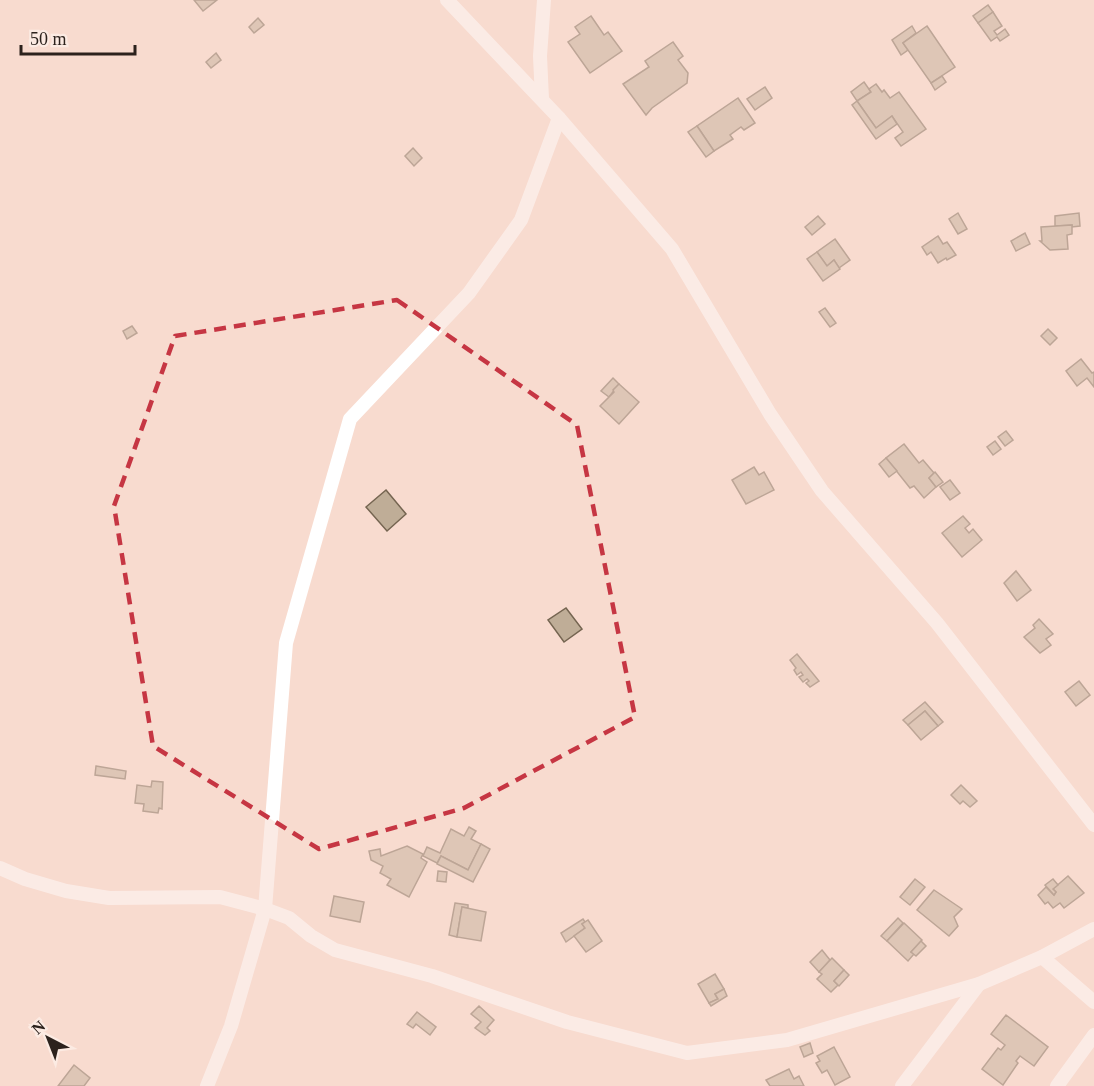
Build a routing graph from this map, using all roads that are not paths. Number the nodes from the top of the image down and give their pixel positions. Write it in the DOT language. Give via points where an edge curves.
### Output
graph roads {
  1 [pos="447,0"];
  2 [pos="544,0"];
  3 [pos="542,99"];
  4 [pos="559,118"];
  5 [pos="1094,823"];
  6 [pos="0,868"];
  7 [pos="266,909"];
  8 [pos="1094,929"];
  9 [pos="1042,957"];
  10 [pos="979,984"];
  11 [pos="1094,1002"];
  12 [pos="1094,1035"];
  13 [pos="207,1086"];
  14 [pos="902,1086"];
  15 [pos="1057,1086"];
  1 -- 3 [label="street"];
  2 -- 3 [label="street"];
  3 -- 4 [label="street"];
  4 -- 5 [label="street" via="672,249 770,414 822,491 937,623"];
  4 -- 7 [label="street" via="521,220 469,293 350,419 286,643"];
  6 -- 7 [label="street" via="66,891 109,898 220,897"];
  7 -- 10 [label="street" via="289,918 335,950 432,976 567,1022 687,1053 787,1040"];
  7 -- 13 [label="street" via="231,1026"];
  8 -- 9 [label="street"];
  9 -- 10 [label="street"];
  9 -- 11 [label="street"];
  10 -- 14 [label="street"];
  12 -- 15 [label="street"];
}
